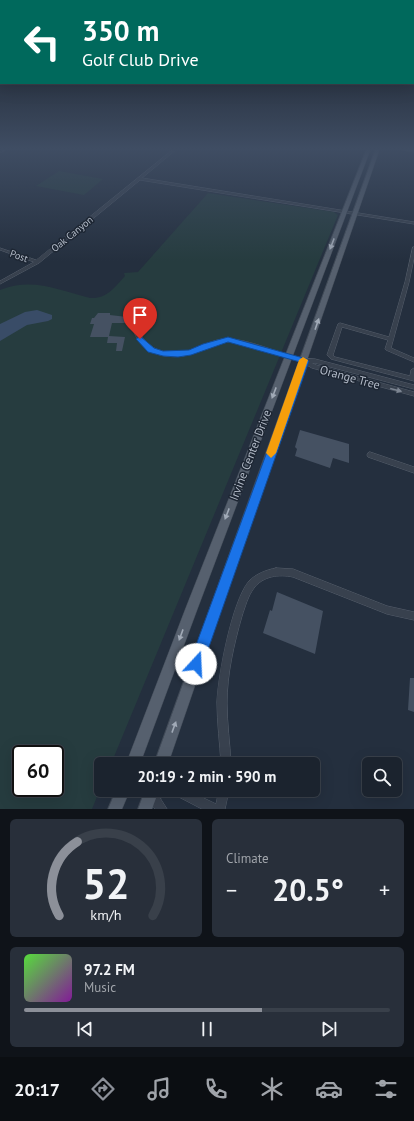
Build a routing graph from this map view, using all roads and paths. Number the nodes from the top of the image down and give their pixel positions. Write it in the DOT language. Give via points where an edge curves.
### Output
graph roads {
  1 [pos="132,186"];
  2 [pos="185,186"];
  3 [pos="355,186"];
  4 [pos="366,186"];
  5 [pos="346,210"];
  6 [pos="357,212"];
  7 [pos="414,219"];
  8 [pos="414,223"];
  9 [pos="414,248"];
  10 [pos="0,249"];
  11 [pos="37,262"];
  12 [pos="407,282"];
  13 [pos="0,283"];
  14 [pos="414,283"];
  15 [pos="135,323"];
  16 [pos="391,338"];
  17 [pos="288,356"];
  18 [pos="414,360"];
  19 [pos="304,361"];
  20 [pos="414,370"];
  21 [pos="414,387"];
  22 [pos="414,394"];
  23 [pos="370,456"];
  24 [pos="414,470"];
  25 [pos="414,616"];
  26 [pos="136,757"];
  27 [pos="163,757"];
  28 [pos="226,757"];
  29 [pos="120,797"];
  30 [pos="148,797"];
  31 [pos="153,797"];
  32 [pos="190,797"];
  33 [pos="223,797"];
  34 [pos="115,809"];
  35 [pos="145,809"];
  36 [pos="162,809"];
  37 [pos="213,809"];
  38 [pos="220,809"];
  1 -- 11 [label="street, Oak Canyon"];
  2 -- 5 [label="street"];
  3 -- 5 [label="main road, Irvine Center Drive"];
  4 -- 6 [label="main road, Irvine Center Drive"];
  5 -- 6 [label="street"];
  5 -- 17 [label="main road, Irvine Center Drive, one-way"];
  6 -- 7 [label="street"];
  6 -- 8 [label="street"];
  19 -- 6 [label="main road, Irvine Center Drive, one-way"];
  9 -- 12 [label="street"];
  10 -- 11 [label="street, Post"];
  11 -- 13 [label="street, Oak Canyon"];
  12 -- 14 [label="street"];
  12 -- 16 [label="street"];
  15 -- 17 [label="street" via="135,330 140,339 151,350 163,354 191,353 228,339"];
  16 -- 18 [label="street" via="388,349"];
  16 -- 20 [label="street" via="340,325 330,355 333,358 413,379"];
  17 -- 19 [label="street"];
  17 -- 26 [label="main road, Irvine Center Drive, one-way"];
  19 -- 21 [label="street, Orange Tree" via="315,361"];
  19 -- 22 [label="street, Orange Tree, one-way" via="314,367"];
  27 -- 19 [label="main road, Irvine Center Drive, one-way"];
  23 -- 24 [label="street"];
  25 -- 28 [label="street" via="387,610 281,570 259,578 251,585 241,606 224,678 222,702"];
  29 -- 34 [label="main road"];
  30 -- 35 [label="main road"];
  31 -- 36 [label="street"];
  32 -- 37 [label="street"];
  33 -- 38 [label="street"];
}
